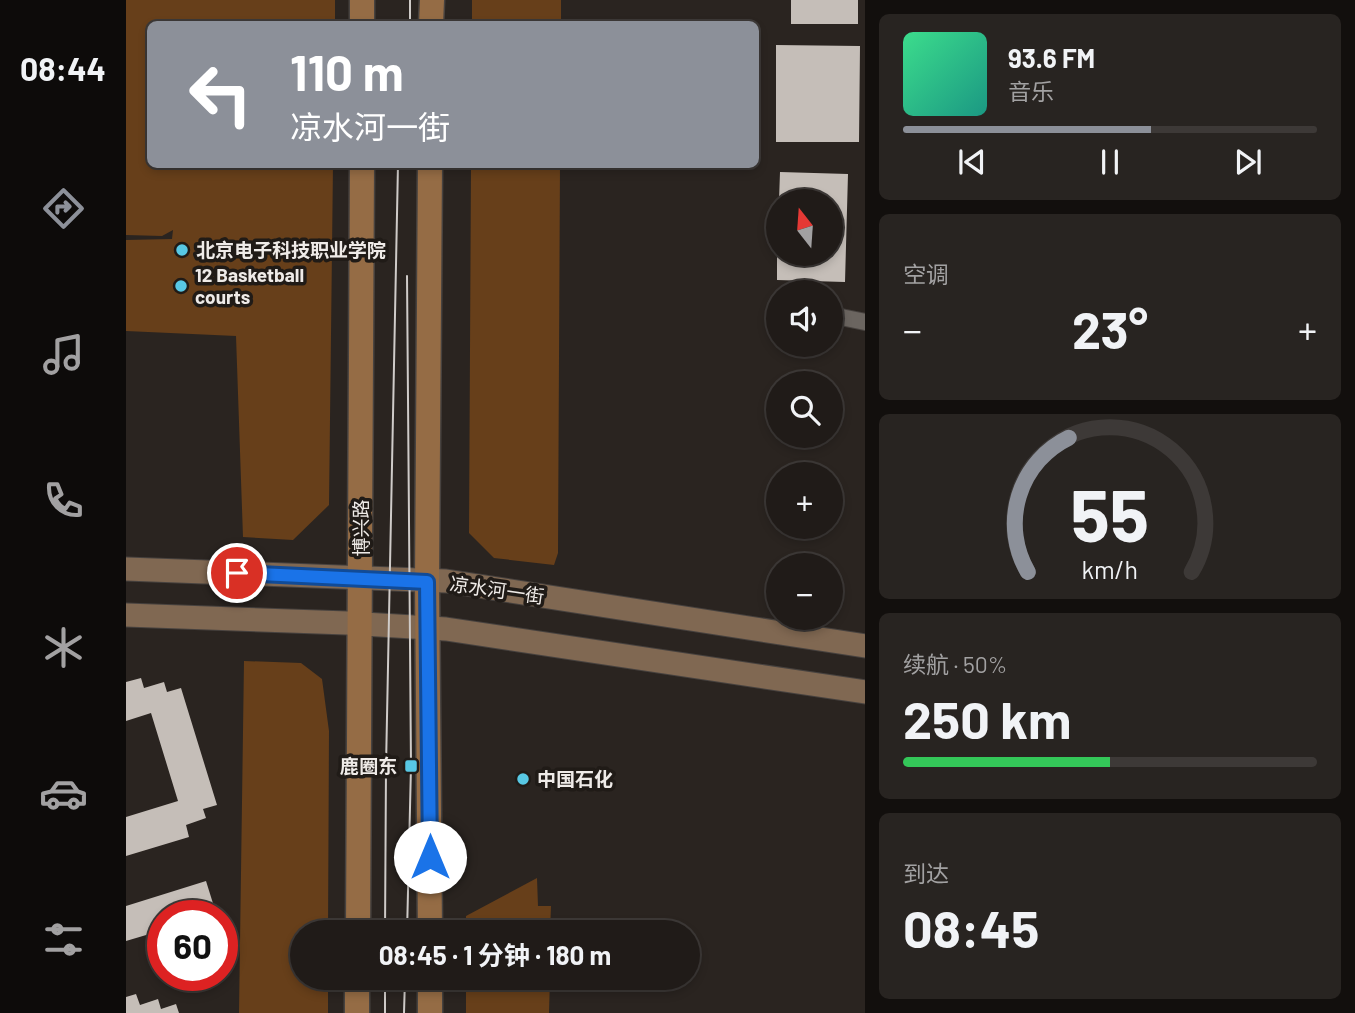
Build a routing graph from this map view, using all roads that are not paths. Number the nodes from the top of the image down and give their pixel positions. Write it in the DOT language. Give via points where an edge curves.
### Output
graph roads {
  1 [pos="362,0"];
  2 [pos="432,0"];
  3 [pos="362,21"];
  4 [pos="431,21"];
  5 [pos="362,168"];
  6 [pos="430,168"];
  7 [pos="843,317"];
  8 [pos="865,322"];
  9 [pos="126,569"];
  10 [pos="360,579"];
  11 [pos="427,582"];
  12 [pos="126,615"];
  13 [pos="359,623"];
  14 [pos="429,628"];
  15 [pos="865,646"];
  16 [pos="865,692"];
  17 [pos="358,920"];
  18 [pos="430,920"];
  19 [pos="357,990"];
  20 [pos="430,990"];
  21 [pos="357,1013"];
  22 [pos="430,1013"];
  1 -- 3 [label="main road"];
  2 -- 4 [label="main road"];
  5 -- 10 [label="main road, 博兴路"];
  6 -- 11 [label="main road"];
  7 -- 8 [label="street"];
  9 -- 10 [label="main road, 凉水河一街"];
  10 -- 11 [label="main road, 凉水河一街"];
  10 -- 13 [label="main road, 博兴路"];
  11 -- 14 [label="main road"];
  11 -- 15 [label="main road, 凉水河一街" via="446,581"];
  12 -- 13 [label="main road"];
  13 -- 14 [label="main road"];
  13 -- 17 [label="main road, 博兴路"];
  14 -- 16 [label="main road"];
  14 -- 18 [label="main road"];
  19 -- 21 [label="main road"];
  20 -- 22 [label="main road"];
}
